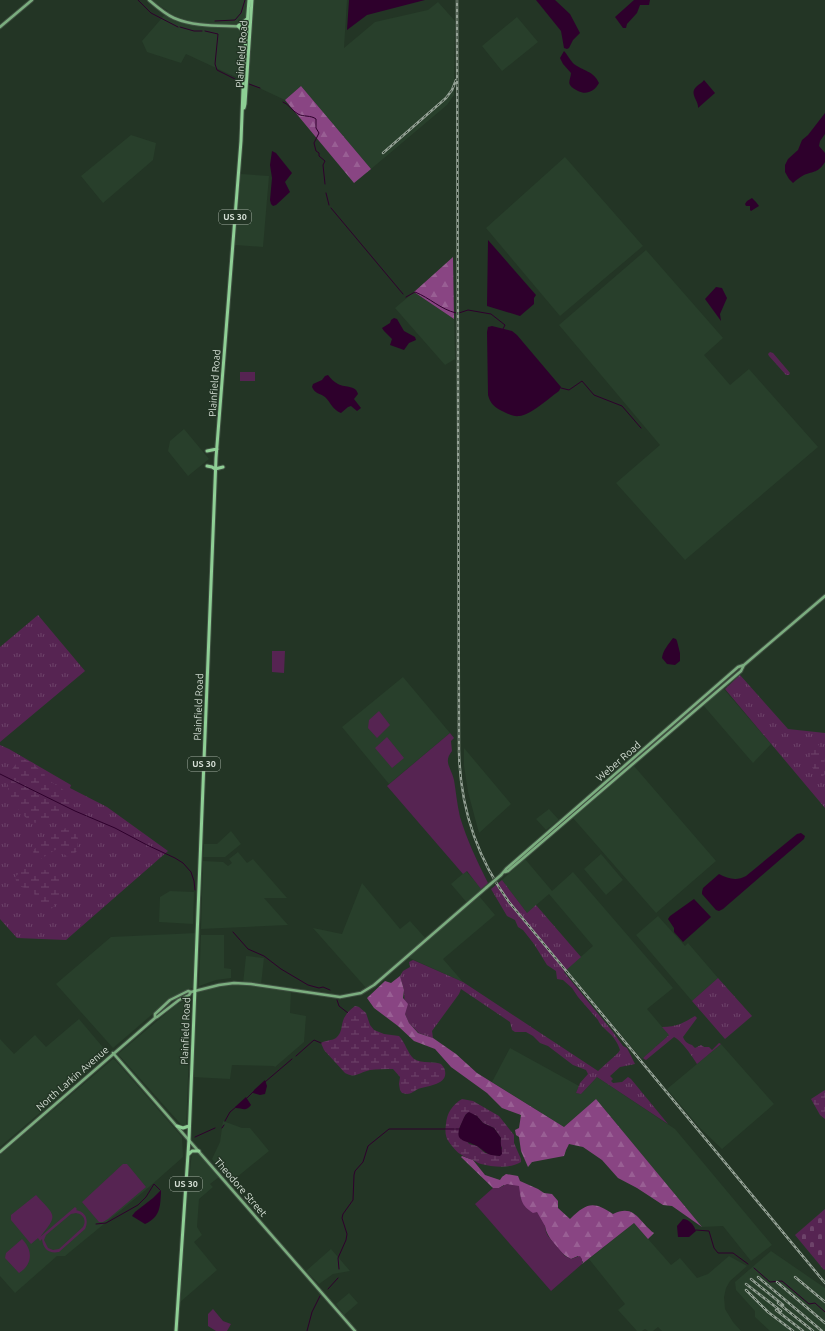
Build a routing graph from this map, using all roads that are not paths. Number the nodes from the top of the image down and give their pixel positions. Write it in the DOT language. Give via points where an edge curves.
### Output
graph roads {
  1 [pos="32,0"];
  2 [pos="149,0"];
  3 [pos="249,0"];
  4 [pos="252,0"];
  5 [pos="247,19"];
  6 [pos="238,26"];
  7 [pos="0,27"];
  8 [pos="246,27"];
  9 [pos="250,27"];
  10 [pos="246,35"];
  11 [pos="243,108"];
  12 [pos="217,449"];
  13 [pos="207,451"];
  14 [pos="207,466"];
  15 [pos="223,467"];
  16 [pos="215,469"];
  17 [pos="825,596"];
  18 [pos="744,665"];
  19 [pos="505,872"];
  20 [pos="195,991"];
  21 [pos="191,992"];
  22 [pos="328,996"];
  23 [pos="155,1018"];
  24 [pos="114,1053"];
  25 [pos="177,1126"];
  26 [pos="189,1126"];
  27 [pos="189,1140"];
  28 [pos="199,1151"];
  29 [pos="0,1152"];
  30 [pos="188,1155"];
  31 [pos="176,1331"];
  32 [pos="356,1331"];
  1 -- 7 [label="main road"];
  2 -- 6 [label="main road" via="169,15 181,20 206,25"];
  3 -- 5 [label="main road, Plainfield Road / US 30"];
  4 -- 9 [label="main road, Plainfield Road / US 30"];
  5 -- 6 [label="main road"];
  5 -- 8 [label="main road, Plainfield Road / US 30"];
  6 -- 8 [label="main road"];
  6 -- 10 [label="main road"];
  8 -- 9 [label="main road"];
  8 -- 10 [label="main road, Plainfield Road / US 30"];
  9 -- 11 [label="main road, Plainfield Road / US 30"];
  10 -- 11 [label="main road, Plainfield Road / US 30"];
  11 -- 12 [label="main road, Plainfield Road / US 30"];
  12 -- 13 [label="main road"];
  12 -- 16 [label="main road, Plainfield Road / US 30"];
  14 -- 16 [label="main road"];
  15 -- 16 [label="main road"];
  16 -- 20 [label="main road, Plainfield Road / US 30"];
  17 -- 18 [label="main road, Weber Road"];
  18 -- 19 [label="main road, Weber Road" via="616,772"];
  18 -- 19 [label="main road, Weber Road" via="730,681"];
  19 -- 22 [label="main road, Weber Road, bridge" via="368,990 350,996"];
  20 -- 21 [label="main road, North Larkin Avenue"];
  20 -- 22 [label="main road, North Larkin Avenue" via="219,985 250,984"];
  20 -- 26 [label="main road, Plainfield Road / US 30"];
  21 -- 23 [label="main road, North Larkin Avenue"];
  21 -- 23 [label="main road, North Larkin Avenue" via="188,991 170,1000 155,1014"];
  23 -- 24 [label="main road, North Larkin Avenue"];
  24 -- 25 [label="main road, Theodore Street"];
  24 -- 29 [label="main road, North Larkin Avenue"];
  25 -- 26 [label="main road"];
  25 -- 27 [label="main road, Theodore Street"];
  26 -- 27 [label="main road, Plainfield Road / US 30"];
  27 -- 28 [label="main road, Theodore Street"];
  27 -- 30 [label="main road, Plainfield Road / US 30"];
  28 -- 30 [label="main road" via="192,1151"];
  28 -- 32 [label="main road, Theodore Street"];
  30 -- 31 [label="main road, Plainfield Road / US 30"];
}
